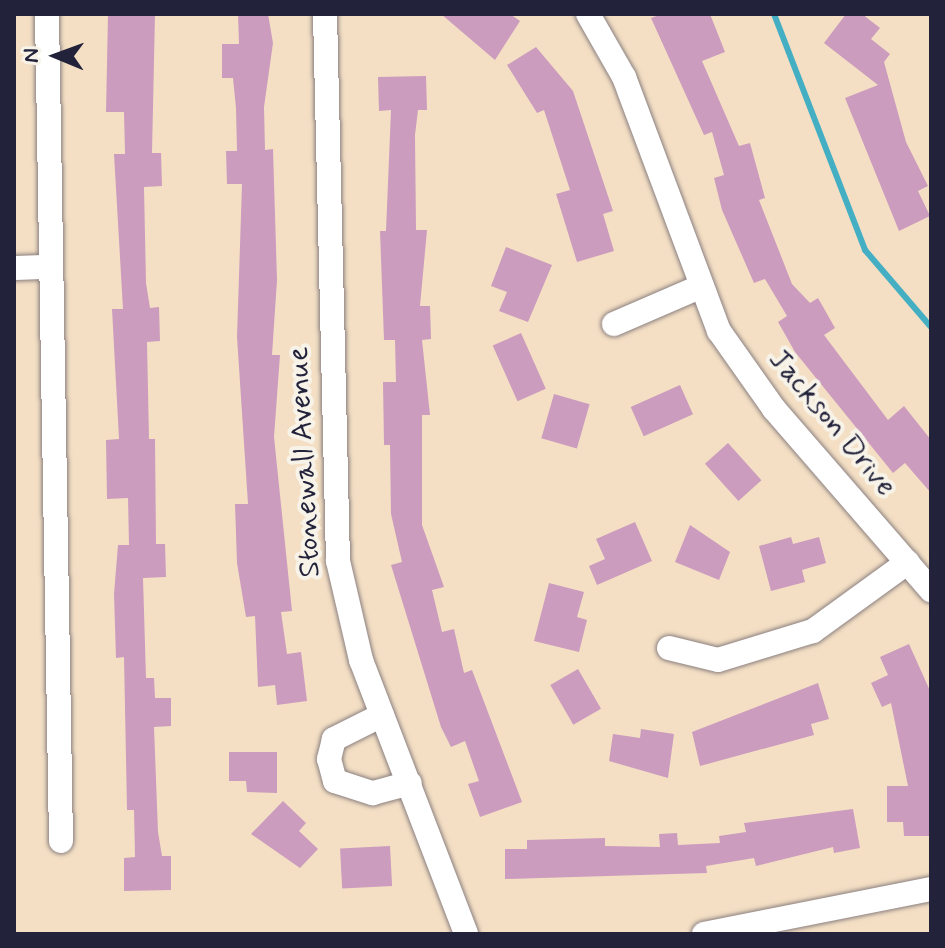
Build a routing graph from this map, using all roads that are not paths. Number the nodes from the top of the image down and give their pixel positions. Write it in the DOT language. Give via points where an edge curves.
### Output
graph roads {
  1 [pos="47,14"];
  2 [pos="325,14"];
  3 [pos="588,14"];
  4 [pos="51,267"];
  5 [pos="14,268"];
  6 [pos="697,288"];
  7 [pos="614,324"];
  8 [pos="908,562"];
  9 [pos="931,590"];
  10 [pos="669,648"];
  11 [pos="382,715"];
  12 [pos="410,783"];
  13 [pos="61,841"];
  14 [pos="931,889"];
  15 [pos="466,934"];
  16 [pos="704,934"];
  1 -- 4 [label="street"];
  2 -- 11 [label="street, Stonewall Avenue" via="336,546 353,633"];
  3 -- 6 [label="street, Jackson Drive" via="624,77"];
  4 -- 5 [label="street"];
  4 -- 13 [label="street"];
  6 -- 7 [label="street"];
  6 -- 8 [label="street, Jackson Drive" via="774,409"];
  8 -- 9 [label="street, Jackson Drive"];
  8 -- 10 [label="street" via="813,631 718,660"];
  11 -- 12 [label="street, Stonewall Avenue"];
  11 -- 12 [label="street" via="334,739 329,759 335,781 373,793"];
  12 -- 15 [label="street, Stonewall Avenue"];
  14 -- 16 [label="street"];
}
